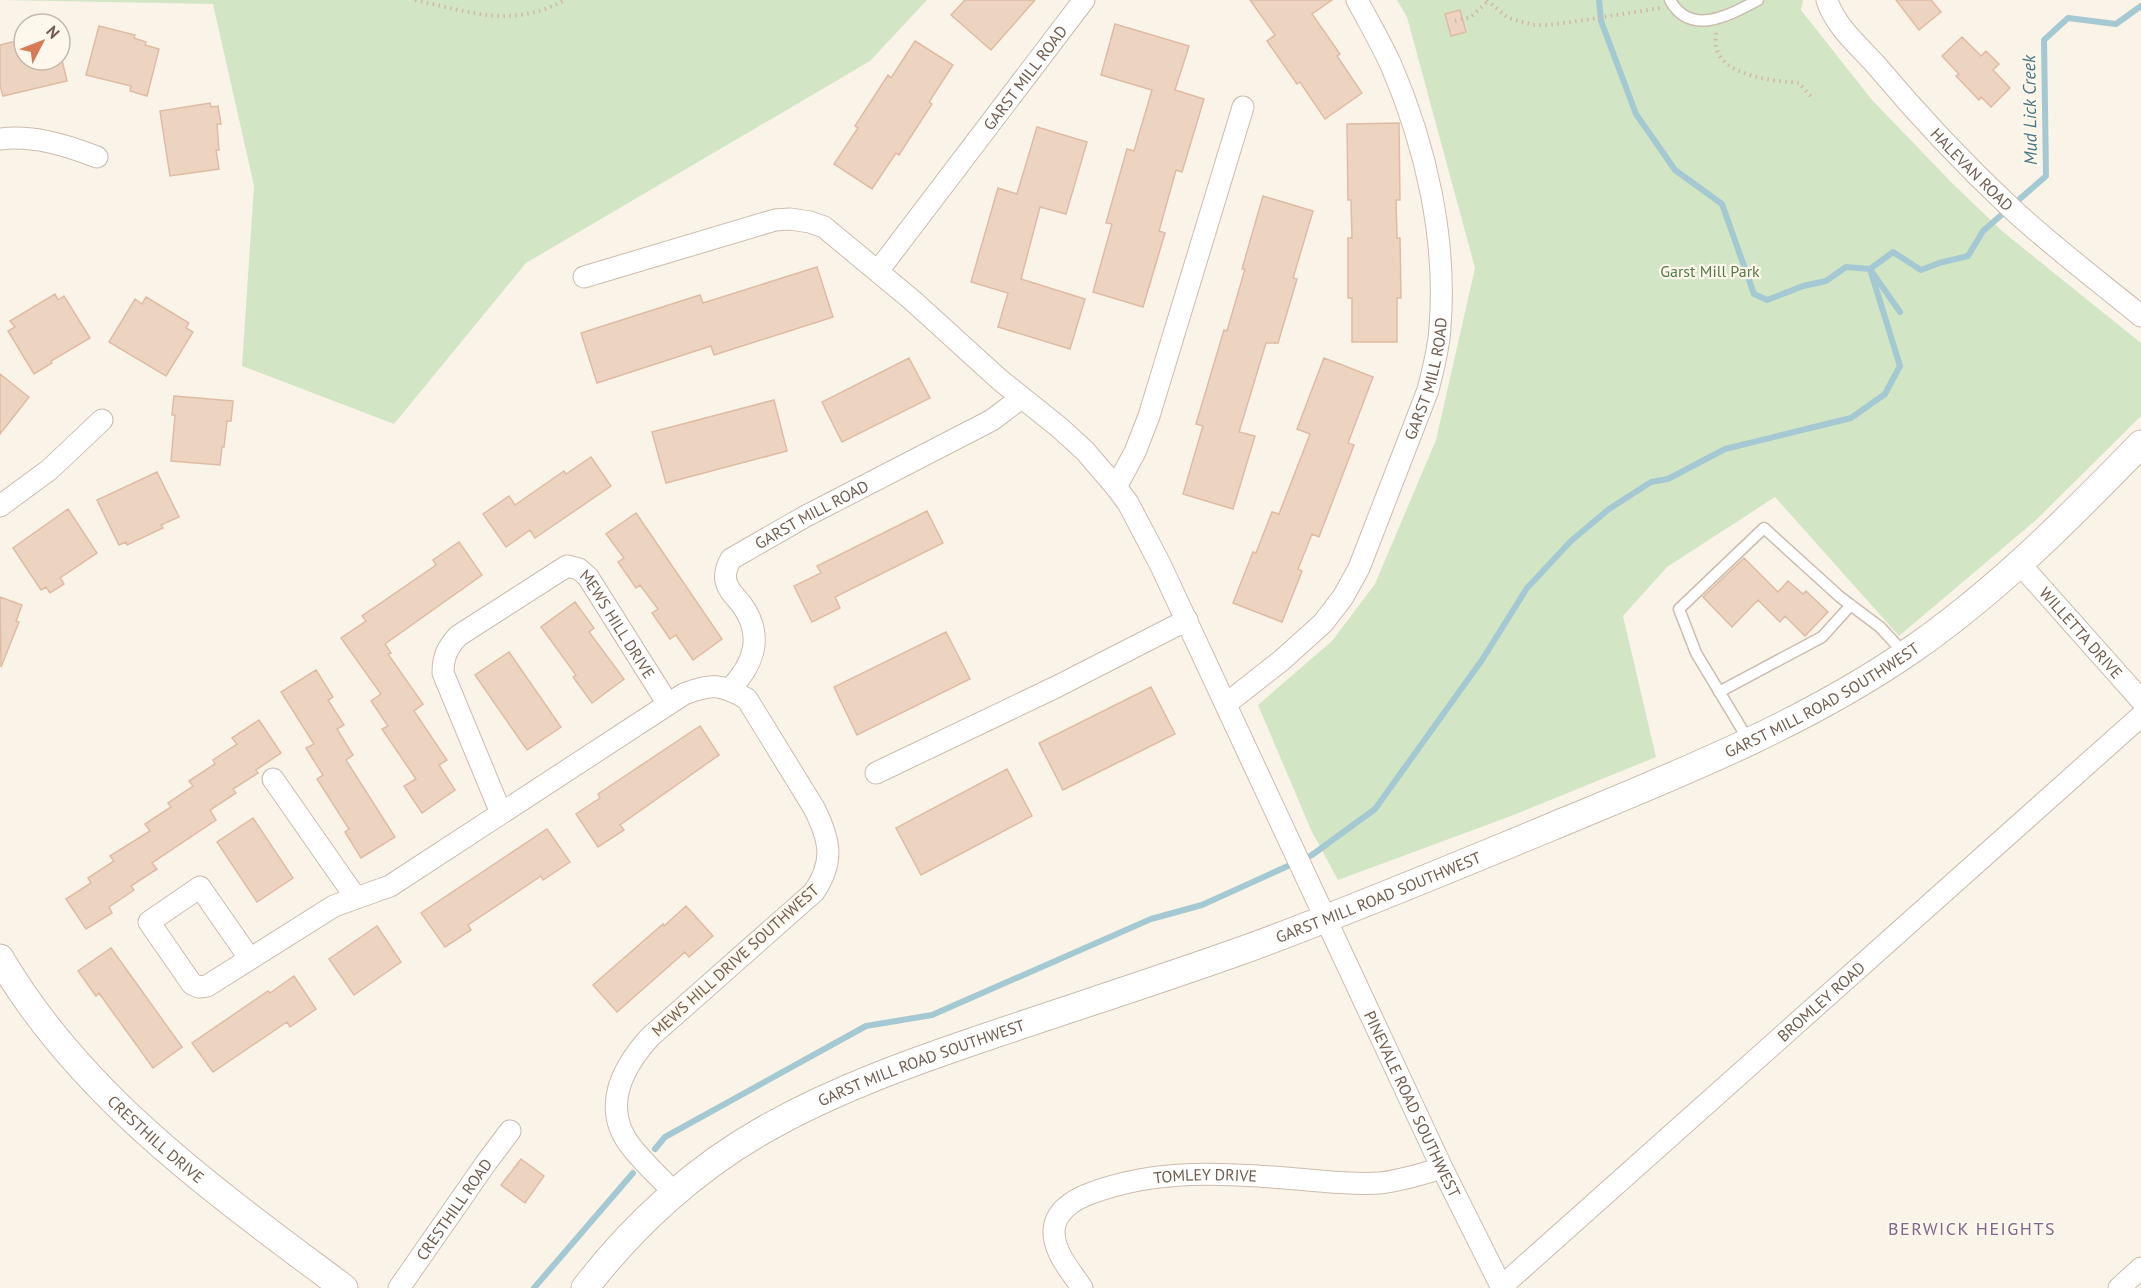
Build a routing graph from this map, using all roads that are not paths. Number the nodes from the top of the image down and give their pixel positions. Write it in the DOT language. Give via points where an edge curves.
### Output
graph roads {
  1 [pos="1084,0"];
  2 [pos="1357,0"];
  3 [pos="1758,0"];
  4 [pos="1827,0"];
  5 [pos="1671,2"];
  6 [pos="1243,107"];
  7 [pos="0,139"];
  8 [pos="97,157"];
  9 [pos="878,271"];
  10 [pos="584,277"];
  11 [pos="2141,316"];
  12 [pos="1021,398"];
  13 [pos="102,420"];
  14 [pos="2141,444"];
  15 [pos="1116,487"];
  16 [pos="0,506"];
  17 [pos="2020,564"];
  18 [pos="1851,605"];
  19 [pos="1186,620"];
  20 [pos="1905,654"];
  21 [pos="730,689"];
  22 [pos="1719,692"];
  23 [pos="2141,700"];
  24 [pos="668,704"];
  25 [pos="1226,704"];
  26 [pos="2141,717"];
  27 [pos="1749,742"];
  28 [pos="876,773"];
  29 [pos="273,779"];
  30 [pos="501,813"];
  31 [pos="356,898"];
  32 [pos="1325,919"];
  33 [pos="0,958"];
  34 [pos="250,959"];
  35 [pos="510,1131"];
  36 [pos="1442,1168"];
  37 [pos="675,1193"];
  38 [pos="2141,1268"];
  39 [pos="344,1288"];
  40 [pos="399,1288"];
  41 [pos="585,1288"];
  42 [pos="1082,1288"];
  43 [pos="1501,1288"];
  44 [pos="2119,1288"];
  1 -- 9 [label="street, GARST MILL ROAD"];
  2 -- 25 [label="street, GARST MILL ROAD" via="1391,66 1429,182 1442,290 1436,360 1364,557 1343,597 1315,631"];
  3 -- 5 [label="lane" via="1716,20 1700,21 1685,15"];
  4 -- 11 [label="street, HALEVAN ROAD" via="1849,34 1982,181"];
  6 -- 15 [label="street" via="1149,416"];
  7 -- 8 [label="street" via="38,140"];
  9 -- 10 [label="street" via="824,227 790,219 775,220"];
  9 -- 12 [label="street"];
  12 -- 15 [label="street" via="1084,451"];
  12 -- 21 [label="street, GARST MILL ROAD" via="992,420 731,559 726,580 749,616 755,640 751,661"];
  13 -- 16 [label="street" via="49,470"];
  14 -- 17 [label="street, GARST MILL ROAD SOUTHWEST"];
  15 -- 19 [label="street" via="1128,503"];
  17 -- 20 [label="street, GARST MILL ROAD SOUTHWEST"];
  17 -- 23 [label="street, WILLETTA DRIVE"];
  18 -- 20 [label="lane" via="1880,627"];
  18 -- 22 [label="lane" via="1822,637"];
  18 -- 22 [label="lane" via="1764,528 1679,609 1696,653"];
  19 -- 25 [label="street"];
  19 -- 28 [label="street"];
  20 -- 27 [label="street, GARST MILL ROAD SOUTHWEST" via="1849,690"];
  21 -- 24 [label="street" via="702,687"];
  21 -- 37 [label="street, MEWS HILL DRIVE SOUTHWEST" via="747,699 814,808 823,825 828,861 814,891 650,1037 621,1076 617,1112 622,1131 631,1148"];
  22 -- 27 [label="lane"];
  24 -- 30 [label="street"];
  24 -- 30 [label="street, MEWS HILL DRIVE" via="588,577 579,569 567,566 458,636 447,647 443,673"];
  25 -- 32 [label="street"];
  26 -- 43 [label="street, BROMLEY ROAD"];
  27 -- 32 [label="street, GARST MILL ROAD SOUTHWEST"];
  29 -- 31 [label="street"];
  30 -- 31 [label="street" via="390,886"];
  31 -- 34 [label="street" via="320,914"];
  32 -- 36 [label="street, PINEVALE ROAD SOUTHWEST"];
  32 -- 37 [label="street, GARST MILL ROAD SOUTHWEST" via="910,1063 837,1093 766,1128"];
  33 -- 39 [label="street, CRESTHILL DRIVE" via="39,1017 114,1102 184,1166"];
  34 -- 34 [label="street" via="199,987 192,984 149,922 200,887"];
  35 -- 40 [label="street, CRESTHILL ROAD"];
  36 -- 42 [label="street, TOMLEY DRIVE" via="1380,1183 1184,1174 1102,1189 1074,1200 1054,1225 1058,1250"];
  36 -- 43 [label="street, PINEVALE ROAD SOUTHWEST"];
  37 -- 41 [label="street, GARST MILL ROAD SOUTHWEST" via="640,1225"];
  38 -- 44 [label="street"];
}
